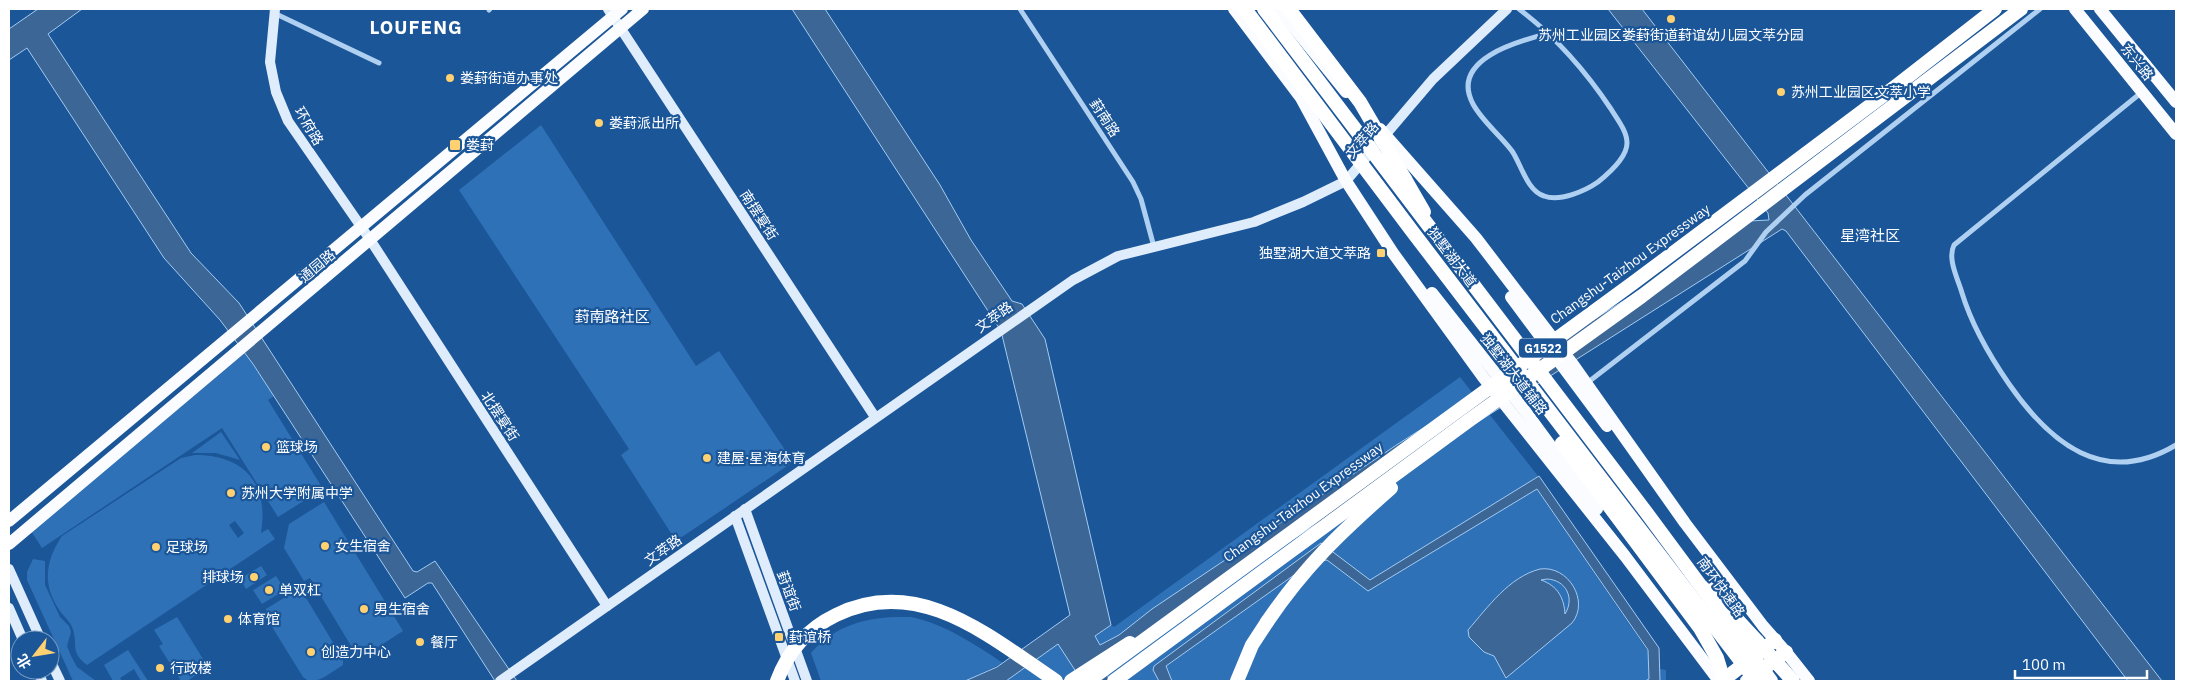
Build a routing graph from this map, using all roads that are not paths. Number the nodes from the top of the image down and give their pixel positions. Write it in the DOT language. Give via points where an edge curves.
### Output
graph roads {
  1 [pos="643,9"];
  2 [pos="1020,9"];
  3 [pos="1234,9"];
  4 [pos="1245,9"];
  5 [pos="1264,9"];
  6 [pos="1279,9"];
  7 [pos="1289,9"];
  8 [pos="1508,9"];
  9 [pos="1519,9"];
  10 [pos="1995,9"];
  11 [pos="2021,9"];
  12 [pos="2040,9"];
  13 [pos="2075,9"];
  14 [pos="2100,9"];
  15 [pos="274,11"];
  16 [pos="614,11"];
  17 [pos="620,28"];
  18 [pos="1549,33"];
  19 [pos="379,63"];
  20 [pos="2142,92"];
  21 [pos="2176,102"];
  22 [pos="1312,115"];
  23 [pos="1384,134"];
  24 [pos="2176,134"];
  25 [pos="1341,136"];
  26 [pos="1346,181"];
  27 [pos="360,227"];
  28 [pos="1438,239"];
  29 [pos="371,241"];
  30 [pos="1154,247"];
  31 [pos="1642,296"];
  32 [pos="1570,369"];
  33 [pos="1586,383"];
  34 [pos="876,417"];
  35 [pos="2176,445"];
  36 [pos="744,509"];
  37 [pos="1646,512"];
  38 [pos="735,516"];
  39 [pos="9,521"];
  40 [pos="1685,523"];
  41 [pos="9,544"];
  42 [pos="1678,555"];
  43 [pos="9,569"];
  44 [pos="607,606"];
  45 [pos="9,608"];
  46 [pos="1181,611"];
  47 [pos="19,630"];
  48 [pos="36,630"];
  49 [pos="1775,640"];
  50 [pos="1757,641"];
  51 [pos="1786,652"];
  52 [pos="500,681"];
  53 [pos="777,681"];
  54 [pos="786,681"];
  55 [pos="795,681"];
  56 [pos="807,681"];
  57 [pos="1043,681"];
  58 [pos="1056,681"];
  59 [pos="1071,681"];
  60 [pos="1088,681"];
  61 [pos="1114,681"];
  62 [pos="1236,681"];
  63 [pos="1722,681"];
  64 [pos="1748,681"];
  65 [pos="1756,681"];
  66 [pos="1771,681"];
  67 [pos="1786,681"];
  68 [pos="1793,681"];
  69 [pos="1809,681"];
  1 -- 17 [label="main road, 通园路"];
  2 -- 30 [label="street, 葑南路" via="1133,182"];
  3 -- 22 [label="main road, 独墅湖大道辅路"];
  4 -- 25 [label="highway, 独墅湖大道, bridge"];
  5 -- 28 [label="highway, 独墅湖大道, bridge"];
  6 -- 23 [label="main road" via="1329,74"];
  7 -- 28 [label="highway, bridge" via="1360,102"];
  8 -- 23 [label="main road, 文萃路" via="1459,52"];
  9 -- 18 [label="street"];
  10 -- 46 [label="highway, Changshu-Taizhou Expressway / G1522, bridge" via="1633,283"];
  11 -- 31 [label="highway, G1522, bridge"];
  12 -- 33 [label="street" via="1805,195 1766,232 1746,261"];
  13 -- 20 [label="main road, 东兴路"];
  14 -- 21 [label="main road, 东兴路"];
  15 -- 19 [label="street"];
  15 -- 27 [label="main road, 环府路" via="270,62 276,92 288,121"];
  16 -- 17 [label="main road"];
  16 -- 27 [label="main road, 通园路"];
  17 -- 29 [label="main road, 通园路"];
  17 -- 34 [label="main road, 南摆宴街"];
  18 -- 18 [label="street" via="1512,42 1494,52 1472,72 1468,90 1475,108 1513,153 1531,184 1540,194 1551,198 1578,192 1596,183 1624,153 1627,141 1616,116 1593,83"];
  20 -- 24 [label="main road, 东兴路"];
  20 -- 35 [label="street" via="1957,242 1952,249 1952,258 1965,304 1982,341 2018,396 2049,434 2076,451 2111,462 2146,458"];
  22 -- 23 [label="main road" via="1327,127 1344,134"];
  22 -- 26 [label="main road, 独墅湖大道辅路"];
  23 -- 26 [label="main road, 文萃路"];
  23 -- 32 [label="main road, bridge" via="1476,238"];
  25 -- 63 [label="highway, bridge" via="1399,228 1687,609 1712,649"];
  25 -- 65 [label="highway, 独墅湖大道, bridge"];
  26 -- 30 [label="main road, 文萃路" via="1254,222"];
  26 -- 63 [label="main road, 独墅湖大道辅路, bridge" via="1369,218"];
  27 -- 29 [label="main road, 环府路"];
  27 -- 39 [label="main road, 通园路"];
  28 -- 37 [label="highway, 独墅湖大道, bridge"];
  29 -- 41 [label="main road, 通园路"];
  29 -- 44 [label="main road, 北摆宴街"];
  30 -- 34 [label="main road, 文萃路" via="1107,261 1062,287"];
  31 -- 61 [label="highway, G1522, bridge"];
  31 -- 62 [label="highway, bridge" via="1568,358 1392,487 1335,537 1282,601 1252,645"];
  32 -- 33 [label="main road"];
  32 -- 40 [label="main road"];
  33 -- 40 [label="main road"];
  34 -- 36 [label="main road, 文萃路"];
  36 -- 38 [label="main road, 文萃路"];
  36 -- 56 [label="main road, 葑谊街"];
  37 -- 42 [label="highway, 南环快速路, bridge"];
  38 -- 44 [label="main road, 文萃路"];
  38 -- 55 [label="main road, 葑谊街"];
  40 -- 49 [label="main road"];
  42 -- 50 [label="highway, bridge"];
  42 -- 66 [label="highway, 南环快速路, bridge"];
  43 -- 48 [label="main road"];
  44 -- 52 [label="main road, 文萃路"];
  45 -- 47 [label="main road"];
  46 -- 59 [label="highway, bridge"];
  46 -- 60 [label="highway, Changshu-Taizhou Expressway / G1522, bridge"];
  49 -- 51 [label="main road"];
  49 -- 63 [label="highway"];
  50 -- 67 [label="highway, bridge"];
  50 -- 68 [label="highway, bridge"];
  51 -- 64 [label="highway"];
  51 -- 69 [label="main road"];
  53 -- 58 [label="highway, bridge" via="793,649 824,622 864,604 894,601 922,605 960,619"];
  54 -- 57 [label="highway" via="802,652 828,629 856,614 895,608 921,611 958,626"];
}
